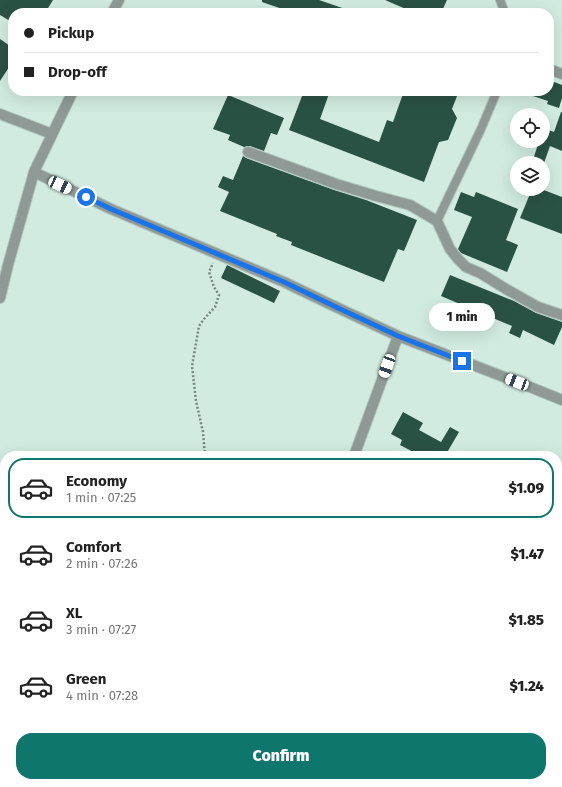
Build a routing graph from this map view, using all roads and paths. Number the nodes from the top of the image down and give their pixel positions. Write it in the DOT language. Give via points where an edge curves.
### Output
graph roads {
  1 [pos="71,96"];
  2 [pos="495,96"];
  3 [pos="0,114"];
  4 [pos="52,134"];
  5 [pos="248,152"];
  6 [pos="34,172"];
  7 [pos="437,221"];
  8 [pos="217,253"];
  9 [pos="2,286"];
  10 [pos="0,298"];
  11 [pos="562,315"];
  12 [pos="398,336"];
  13 [pos="562,400"];
  14 [pos="205,451"];
  15 [pos="356,451"];
  1 -- 4 [label="street"];
  2 -- 7 [label="lane"];
  3 -- 4 [label="street"];
  4 -- 6 [label="street"];
  5 -- 7 [label="street" via="336,184 410,205"];
  6 -- 8 [label="street" via="111,209"];
  6 -- 9 [label="street"];
  7 -- 11 [label="street" via="450,249 466,267 538,307"];
  8 -- 12 [label="street"];
  8 -- 14 [label="path" via="209,272 219,295 215,307 200,326 192,366"];
  9 -- 10 [label="street"];
  12 -- 13 [label="street"];
  12 -- 15 [label="street"];
}
